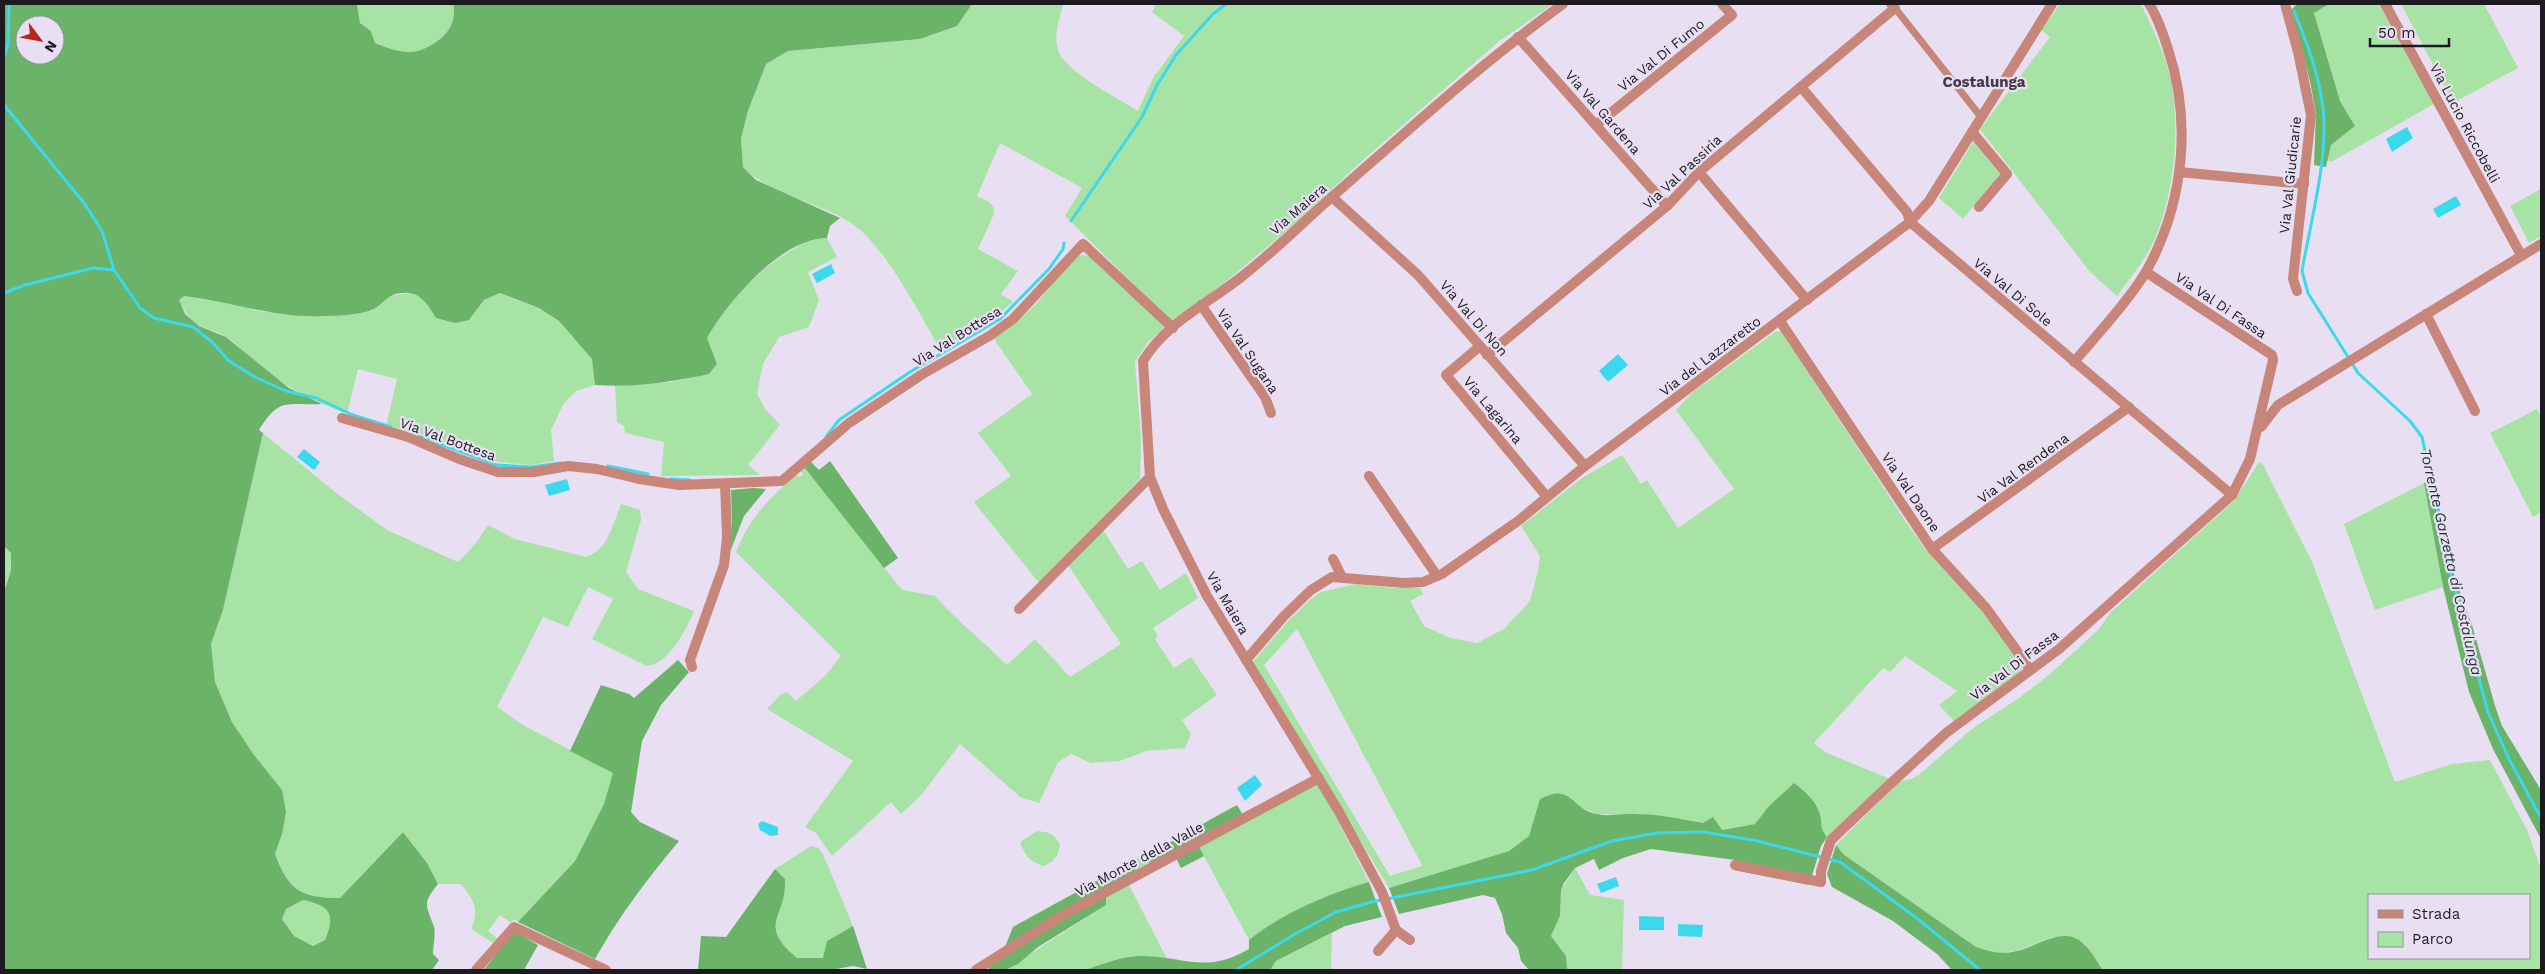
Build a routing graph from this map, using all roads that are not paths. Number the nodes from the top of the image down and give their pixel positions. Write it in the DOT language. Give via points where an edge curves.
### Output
graph roads {
  1 [pos="1563,4"];
  2 [pos="1722,4"];
  3 [pos="2052,4"];
  4 [pos="2149,4"];
  5 [pos="2285,4"];
  6 [pos="2385,4"];
  7 [pos="1893,6"];
  8 [pos="1518,37"];
  9 [pos="1801,87"];
  10 [pos="1981,116"];
  11 [pos="1596,125"];
  12 [pos="1972,132"];
  13 [pos="1699,172"];
  14 [pos="2179,172"];
  15 [pos="2304,184"];
  16 [pos="1332,197"];
  17 [pos="1667,206"];
  18 [pos="1979,207"];
  19 [pos="1910,222"];
  20 [pos="2541,244"];
  21 [pos="2521,255"];
  22 [pos="2146,272"];
  23 [pos="2298,291"];
  24 [pos="1807,300"];
  25 [pos="1201,305"];
  26 [pos="2426,314"];
  27 [pos="1780,321"];
  28 [pos="1173,328"];
  29 [pos="1480,346"];
  30 [pos="1487,355"];
  31 [pos="2074,362"];
  32 [pos="2266,394"];
  33 [pos="2278,405"];
  34 [pos="2129,407"];
  35 [pos="2475,411"];
  36 [pos="1271,413"];
  37 [pos="342,418"];
  38 [pos="2254,441"];
  39 [pos="1586,466"];
  40 [pos="1369,476"];
  41 [pos="1150,477"];
  42 [pos="725,484"];
  43 [pos="2232,495"];
  44 [pos="1547,497"];
  45 [pos="1932,549"];
  46 [pos="1333,559"];
  47 [pos="1437,576"];
  48 [pos="1342,577"];
  49 [pos="1019,609"];
  50 [pos="1246,660"];
  51 [pos="692,667"];
  52 [pos="2030,669"];
  53 [pos="1319,778"];
  54 [pos="1735,865"];
  55 [pos="1396,930"];
  56 [pos="1410,940"];
  57 [pos="1378,951"];
  58 [pos="476,970"];
  59 [pos="606,970"];
  60 [pos="976,970"];
  1 -- 8 [label="street, Via Maiera"];
  2 -- 11 [label="street, Via Val Di Fumo" via="1732,15"];
  3 -- 10 [label="street, Via del Lazzaretto"];
  4 -- 14 [label="street" via="2164,38 2181,101"];
  5 -- 15 [label="street, Via Val Giudicarie" via="2311,115"];
  6 -- 21 [label="street, Via Lucio Riccobelli"];
  7 -- 9 [label="street, Via Val Passiria"];
  7 -- 10 [label="street"];
  8 -- 11 [label="street, Via Val Gardena"];
  8 -- 16 [label="street, Via Maiera"];
  9 -- 13 [label="street, Via Val Passiria"];
  9 -- 19 [label="street, Via Val Di Sole" via="1907,212"];
  10 -- 12 [label="street, Via del Lazzaretto"];
  11 -- 17 [label="street, Via Val Gardena"];
  12 -- 18 [label="street" via="2007,174"];
  12 -- 19 [label="street, Via del Lazzaretto" via="1928,201"];
  13 -- 17 [label="street, Via Val Passiria"];
  13 -- 24 [label="street"];
  14 -- 15 [label="street"];
  14 -- 22 [label="street" via="2162,240"];
  15 -- 23 [label="street, Via Val Giudicarie" via="2293,279"];
  16 -- 25 [label="street, Via Maiera" via="1240,278"];
  16 -- 29 [label="street, Via Val Di Non" via="1418,275"];
  17 -- 30 [label="street, Via Val Passiria"];
  19 -- 24 [label="street, Via del Lazzaretto"];
  19 -- 31 [label="street, Via Val Di Sole"];
  20 -- 21 [label="street"];
  21 -- 26 [label="street"];
  22 -- 31 [label="street"];
  22 -- 32 [label="street, Via Val Di Fassa" via="2272,355 2274,360"];
  24 -- 27 [label="street, Via del Lazzaretto"];
  25 -- 28 [label="street, Via Maiera"];
  25 -- 36 [label="street, Via Val Sugana" via="1265,397"];
  26 -- 33 [label="street"];
  26 -- 35 [label="street"];
  27 -- 39 [label="street, Via del Lazzaretto"];
  27 -- 45 [label="street, Via Val Daone"];
  28 -- 41 [label="street, Via Maiera" via="1151,348 1143,361"];
  28 -- 42 [label="street, Via Val Bottesa" via="1083,244 1013,319 849,423 782,481"];
  29 -- 30 [label="street, Via Val Di Non"];
  29 -- 44 [label="street, Via Lagarina" via="1446,375"];
  30 -- 39 [label="street, Via Val Di Non"];
  31 -- 34 [label="street, Via Val Di Sole"];
  32 -- 33 [label="street" via="2269,403"];
  32 -- 38 [label="street, Via Val Di Fassa"];
  33 -- 38 [label="street" via="2264,421"];
  34 -- 43 [label="street, Via Val Di Sole"];
  34 -- 45 [label="street, Via Val Rendena"];
  37 -- 42 [label="street, Via Val Bottesa" via="408,437 498,472 534,472 568,466 679,485"];
  38 -- 43 [label="street, Via Val Di Fassa" via="2250,459"];
  39 -- 44 [label="street, Via del Lazzaretto"];
  40 -- 47 [label="street"];
  41 -- 49 [label="street"];
  41 -- 50 [label="street, Via Maiera" via="1207,596"];
  42 -- 51 [label="street" via="727,537 724,565 690,660"];
  43 -- 52 [label="street, Via Val Di Fassa" via="2059,650"];
  44 -- 47 [label="street, Via del Lazzaretto" via="1518,522"];
  45 -- 52 [label="street, Via Val Daone" via="1986,608"];
  46 -- 48 [label="street"];
  47 -- 48 [label="street, Via del Lazzaretto" via="1423,582 1404,583"];
  48 -- 50 [label="street, Via del Lazzaretto" via="1332,577 1311,590"];
  50 -- 53 [label="street"];
  52 -- 54 [label="street, Via Val Di Fassa" via="1946,733 1831,840 1821,871 1821,882"];
  53 -- 55 [label="street" via="1382,892"];
  53 -- 60 [label="street, Via Monte della Valle" via="1063,915"];
  55 -- 56 [label="street"];
  55 -- 57 [label="street"];
  58 -- 59 [label="street" via="514,927"];
}
